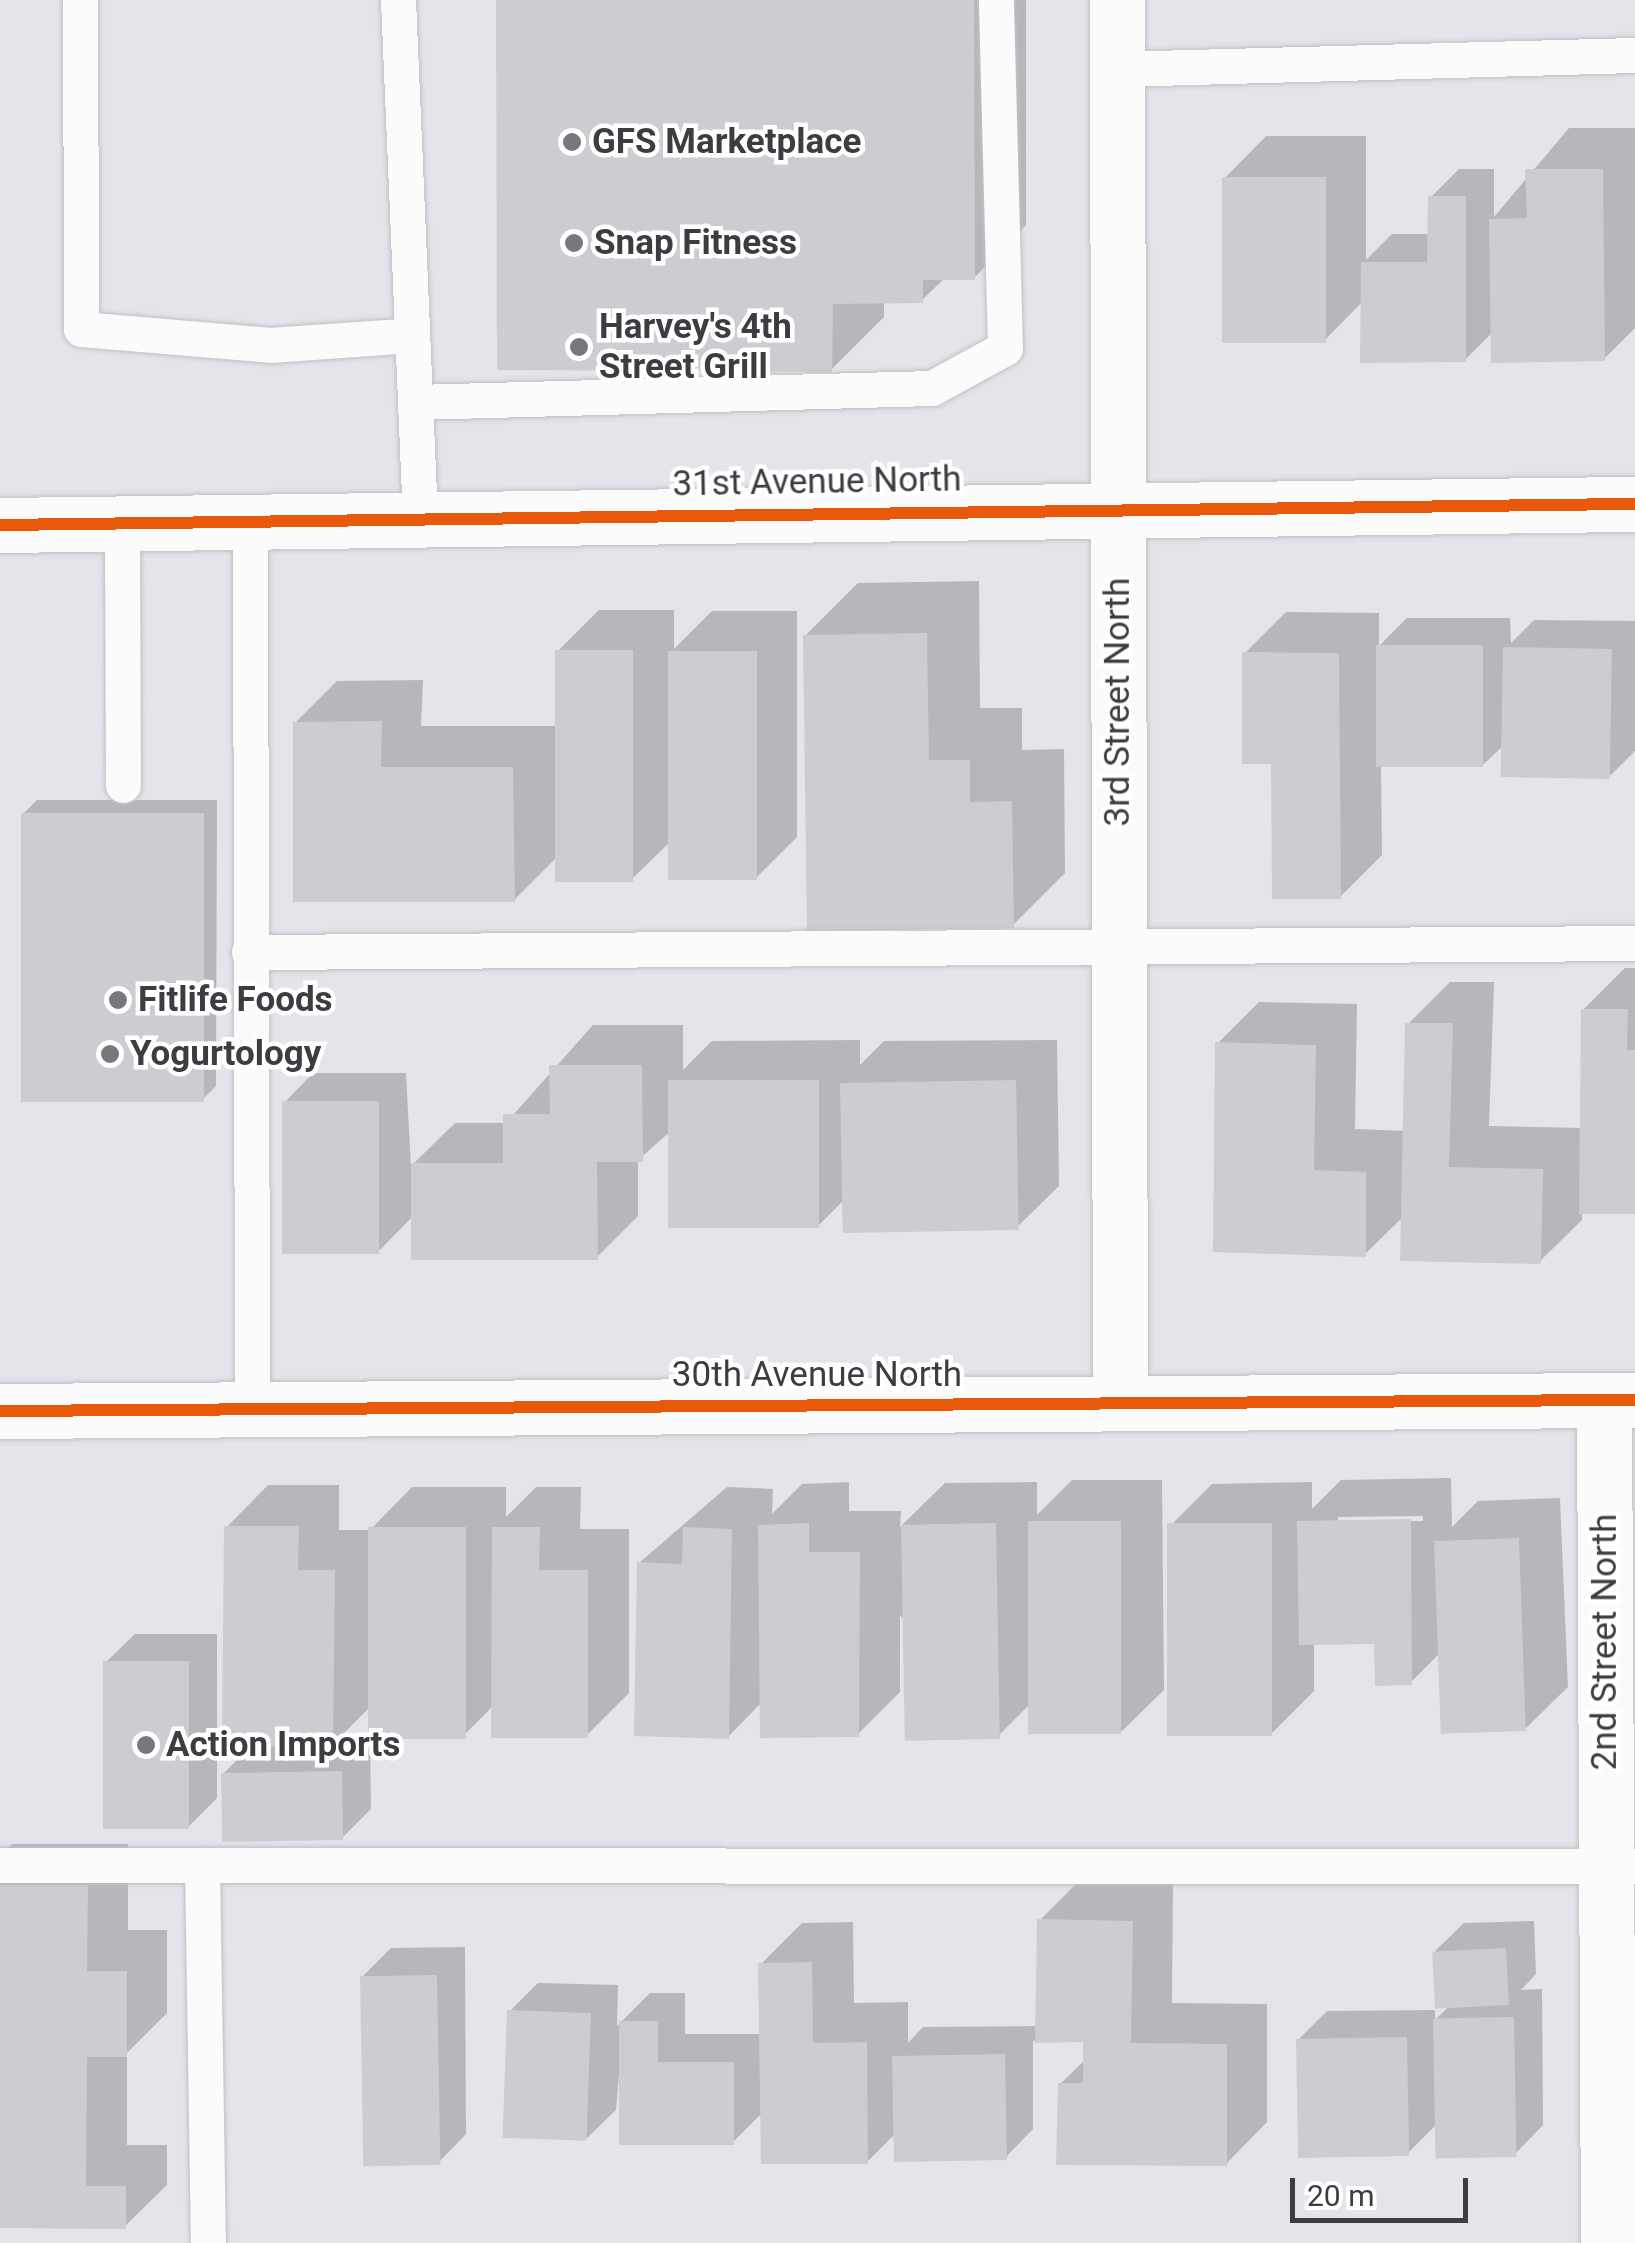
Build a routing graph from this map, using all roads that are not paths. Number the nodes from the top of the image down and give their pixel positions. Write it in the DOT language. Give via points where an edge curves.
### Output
graph roads {
  1 [pos="80,0"];
  2 [pos="398,0"];
  3 [pos="996,0"];
  4 [pos="1117,0"];
  5 [pos="1635,55"];
  6 [pos="1117,69"];
  7 [pos="412,335"];
  8 [pos="415,402"];
  9 [pos="1635,504"];
  10 [pos="1118,507"];
  11 [pos="420,518"];
  12 [pos="250,522"];
  13 [pos="122,524"];
  14 [pos="0,526"];
  15 [pos="124,785"];
  16 [pos="1635,943"];
  17 [pos="1119,946"];
  18 [pos="248,952"];
  19 [pos="1619,1400"];
  20 [pos="1120,1404"];
  21 [pos="252,1409"];
  22 [pos="0,1411"];
  23 [pos="0,1866"];
  24 [pos="202,1866"];
  25 [pos="1620,1866"];
  26 [pos="208,2243"];
  27 [pos="1608,2243"];
  1 -- 7 [label="lane" via="81,329 270,345"];
  2 -- 7 [label="lane"];
  3 -- 8 [label="lane" via="1005,348 932,388"];
  4 -- 6 [label="street, 3rd Street North"];
  5 -- 6 [label="lane"];
  6 -- 10 [label="street, 3rd Street North"];
  7 -- 8 [label="lane"];
  8 -- 11 [label="lane"];
  9 -- 10 [label="street, 31st Avenue North"];
  10 -- 11 [label="street, 31st Avenue North"];
  10 -- 17 [label="street, 3rd Street North"];
  11 -- 12 [label="street, 31st Avenue North"];
  12 -- 13 [label="street, 31st Avenue North"];
  12 -- 18 [label="lane"];
  13 -- 14 [label="street, 31st Avenue North"];
  13 -- 15 [label="lane"];
  16 -- 17 [label="lane"];
  17 -- 18 [label="lane"];
  17 -- 20 [label="street, 3rd Street North"];
  18 -- 21 [label="lane"];
  19 -- 20 [label="street, 30th Avenue North"];
  19 -- 25 [label="street, 2nd Street North"];
  20 -- 21 [label="street, 30th Avenue North"];
  21 -- 22 [label="street, 30th Avenue North"];
  23 -- 24 [label="lane"];
  24 -- 25 [label="lane"];
  24 -- 26 [label="lane"];
  25 -- 27 [label="street, 2nd Street North"];
}
